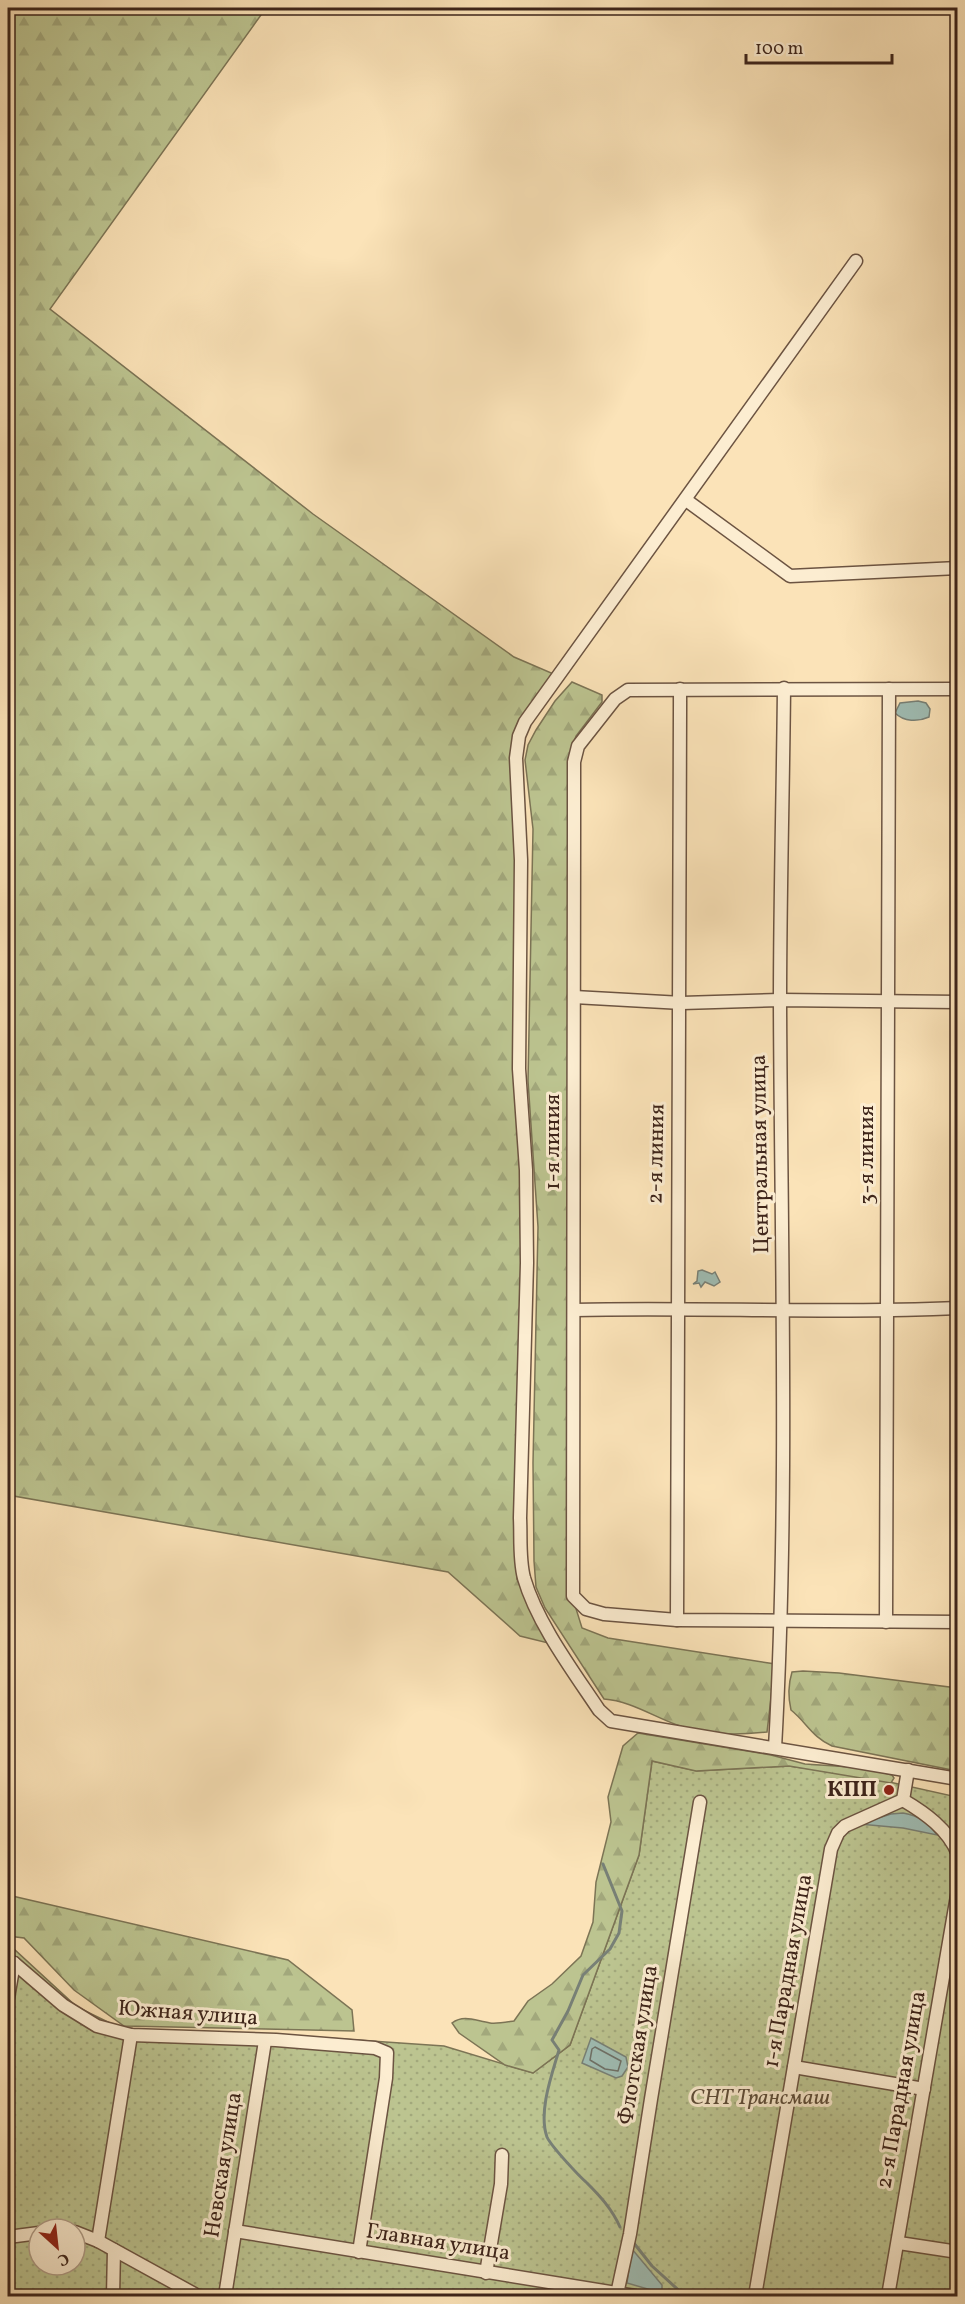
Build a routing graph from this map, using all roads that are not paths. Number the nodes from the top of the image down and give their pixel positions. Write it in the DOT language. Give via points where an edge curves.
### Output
graph roads {
  1 [pos="856,261"];
  2 [pos="686,500"];
  3 [pos="957,568"];
  4 [pos="784,688"];
  5 [pos="680,689"];
  6 [pos="889,689"];
  7 [pos="957,689"];
  8 [pos="574,997"];
  9 [pos="780,1000"];
  10 [pos="889,1000"];
  11 [pos="957,1002"];
  12 [pos="682,1003"];
  13 [pos="677,1307"];
  14 [pos="957,1308"];
  15 [pos="574,1310"];
  16 [pos="783,1311"];
  17 [pos="886,1311"];
  18 [pos="677,1620"];
  19 [pos="780,1620"];
  20 [pos="886,1622"];
  21 [pos="957,1622"];
  22 [pos="775,1748"];
  23 [pos="908,1770"];
  24 [pos="957,1779"];
  25 [pos="903,1800"];
  26 [pos="700,1802"];
  27 [pos="957,1854"];
  28 [pos="957,1890"];
  29 [pos="10,1962"];
  30 [pos="8,1998"];
  31 [pos="131,2036"];
  32 [pos="264,2041"];
  33 [pos="794,2067"];
  34 [pos="924,2089"];
  35 [pos="501,2155"];
  36 [pos="235,2231"];
  37 [pos="27,2235"];
  38 [pos="87,2236"];
  39 [pos="8,2237"];
  40 [pos="99,2241"];
  41 [pos="898,2243"];
  42 [pos="114,2250"];
  43 [pos="359,2252"];
  44 [pos="957,2252"];
  45 [pos="486,2273"];
  46 [pos="617,2294"];
  47 [pos="112,2296"];
  48 [pos="198,2296"];
  49 [pos="225,2296"];
  50 [pos="635,2296"];
  51 [pos="755,2296"];
  52 [pos="888,2296"];
  1 -- 2 [label="street"];
  2 -- 3 [label="street" via="790,576"];
  2 -- 22 [label="street" via="525,722 519,736 519,1070 527,1263 521,1548 524,1576 540,1616 599,1710 611,1721"];
  4 -- 5 [label="street"];
  4 -- 6 [label="street"];
  4 -- 9 [label="street, Центральная улица"];
  5 -- 8 [label="street, 1-я линия" via="628,690 615,699 578,746 574,762"];
  5 -- 12 [label="street, 2-я линия"];
  6 -- 7 [label="street"];
  6 -- 10 [label="street, 3-я линия"];
  8 -- 12 [label="street"];
  8 -- 15 [label="street, 1-я линия"];
  9 -- 10 [label="street"];
  9 -- 12 [label="street"];
  9 -- 16 [label="street, Центральная улица"];
  10 -- 11 [label="street"];
  10 -- 17 [label="street, 3-я линия"];
  12 -- 13 [label="street, 2-я линия"];
  13 -- 15 [label="street"];
  13 -- 16 [label="street"];
  13 -- 18 [label="street, 2-я линия"];
  14 -- 17 [label="street"];
  15 -- 18 [label="street, 1-я линия" via="573,1596 586,1609 604,1614"];
  16 -- 17 [label="street"];
  16 -- 19 [label="street, Центральная улица"];
  17 -- 20 [label="street, 3-я линия"];
  18 -- 19 [label="street"];
  19 -- 20 [label="street"];
  19 -- 22 [label="street, Центральная улица"];
  20 -- 21 [label="street"];
  22 -- 23 [label="street"];
  23 -- 24 [label="street"];
  23 -- 25 [label="street"];
  25 -- 27 [label="street" via="946,1834"];
  25 -- 33 [label="street, 1-я Парадная улица" via="844,1826 831,1849"];
  26 -- 46 [label="street, Флотская улица"];
  28 -- 34 [label="street, 2-я Парадная улица"];
  29 -- 30 [label="street"];
  29 -- 31 [label="street, Южная улица" via="63,2005 97,2026"];
  31 -- 32 [label="street, Южная улица"];
  31 -- 40 [label="street"];
  32 -- 36 [label="street, Невская улица"];
  32 -- 43 [label="street, Южная улица" via="375,2048 387,2053"];
  33 -- 34 [label="street"];
  33 -- 51 [label="street, 1-я Парадная улица"];
  34 -- 41 [label="street, 2-я Парадная улица"];
  35 -- 45 [label="street" via="501,2184"];
  36 -- 43 [label="street, Главная улица"];
  36 -- 49 [label="street, Невская улица"];
  37 -- 39 [label="street"];
  38 -- 40 [label="street"];
  40 -- 42 [label="street"];
  41 -- 44 [label="street"];
  41 -- 52 [label="street, 2-я Парадная улица"];
  42 -- 47 [label="street"];
  42 -- 48 [label="street"];
  43 -- 45 [label="street, Главная улица"];
  45 -- 46 [label="street, Главная улица"];
  46 -- 50 [label="street, Главная улица"];
}
